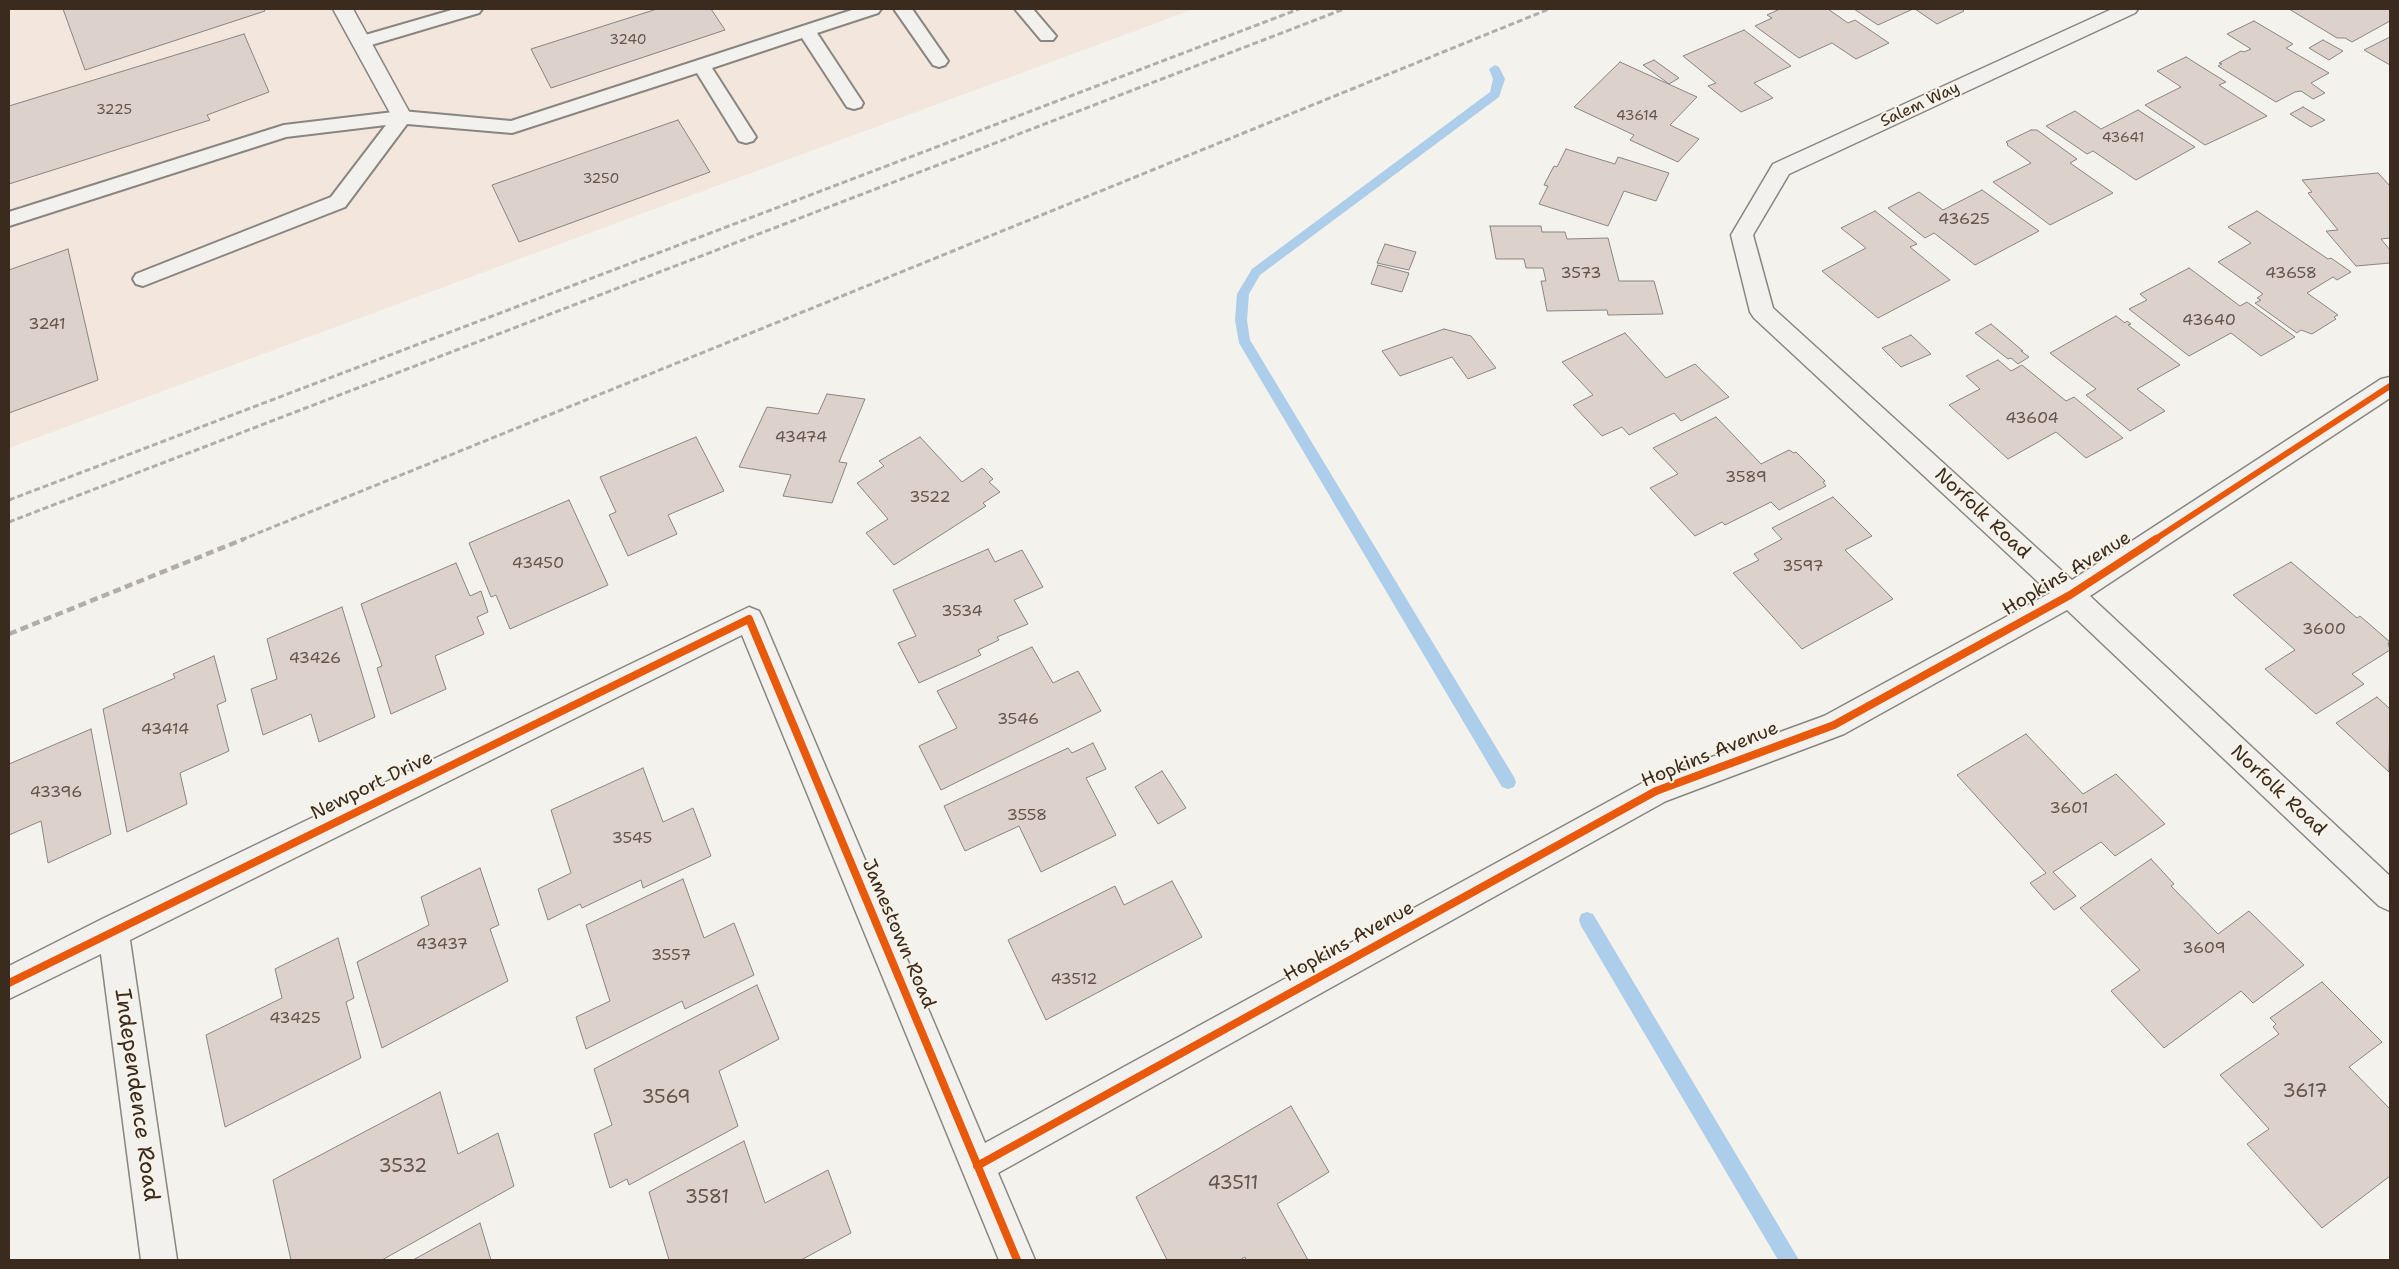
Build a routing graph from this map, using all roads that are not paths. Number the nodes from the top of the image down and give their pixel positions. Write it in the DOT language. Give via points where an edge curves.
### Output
graph roads {
  1 [pos="343,9"];
  2 [pos="473,9"];
  3 [pos="872,9"];
  4 [pos="902,9"];
  5 [pos="1024,9"];
  6 [pos="2128,9"];
  7 [pos="806,30"];
  8 [pos="1047,36"];
  9 [pos="361,42"];
  10 [pos="939,61"];
  11 [pos="701,64"];
  12 [pos="854,103"];
  13 [pos="402,118"];
  14 [pos="746,137"];
  15 [pos="9,219"];
  16 [pos="1742,235"];
  17 [pos="143,279"];
  18 [pos="2390,386"];
  19 [pos="2070,595"];
  20 [pos="749,619"];
  21 [pos="2390,896"];
  22 [pos="113,930"];
  23 [pos="9,983"];
  24 [pos="977,1166"];
  25 [pos="159,1260"];
  26 [pos="1016,1260"];
  1 -- 9 [label="street"];
  2 -- 9 [label="lane"];
  3 -- 7 [label="lane"];
  4 -- 10 [label="lane"];
  5 -- 8 [label="lane"];
  6 -- 16 [label="street, Salem Way" via="1781,169"];
  7 -- 11 [label="lane"];
  7 -- 12 [label="lane"];
  9 -- 13 [label="street"];
  11 -- 13 [label="lane" via="512,126"];
  11 -- 14 [label="lane"];
  13 -- 15 [label="lane" via="284,131"];
  13 -- 17 [label="lane" via="338,202"];
  16 -- 19 [label="street, Norfolk Road" via="1762,312"];
  18 -- 19 [label="street, Hopkins Avenue"];
  19 -- 21 [label="street, Norfolk Road"];
  19 -- 24 [label="street, Hopkins Avenue" via="1834,725 1656,791"];
  20 -- 22 [label="street, Newport Drive"];
  20 -- 24 [label="street, Jamestown Road"];
  22 -- 23 [label="street, Newport Drive"];
  22 -- 25 [label="street, Independence Road"];
  24 -- 26 [label="street, Jamestown Road"];
}
